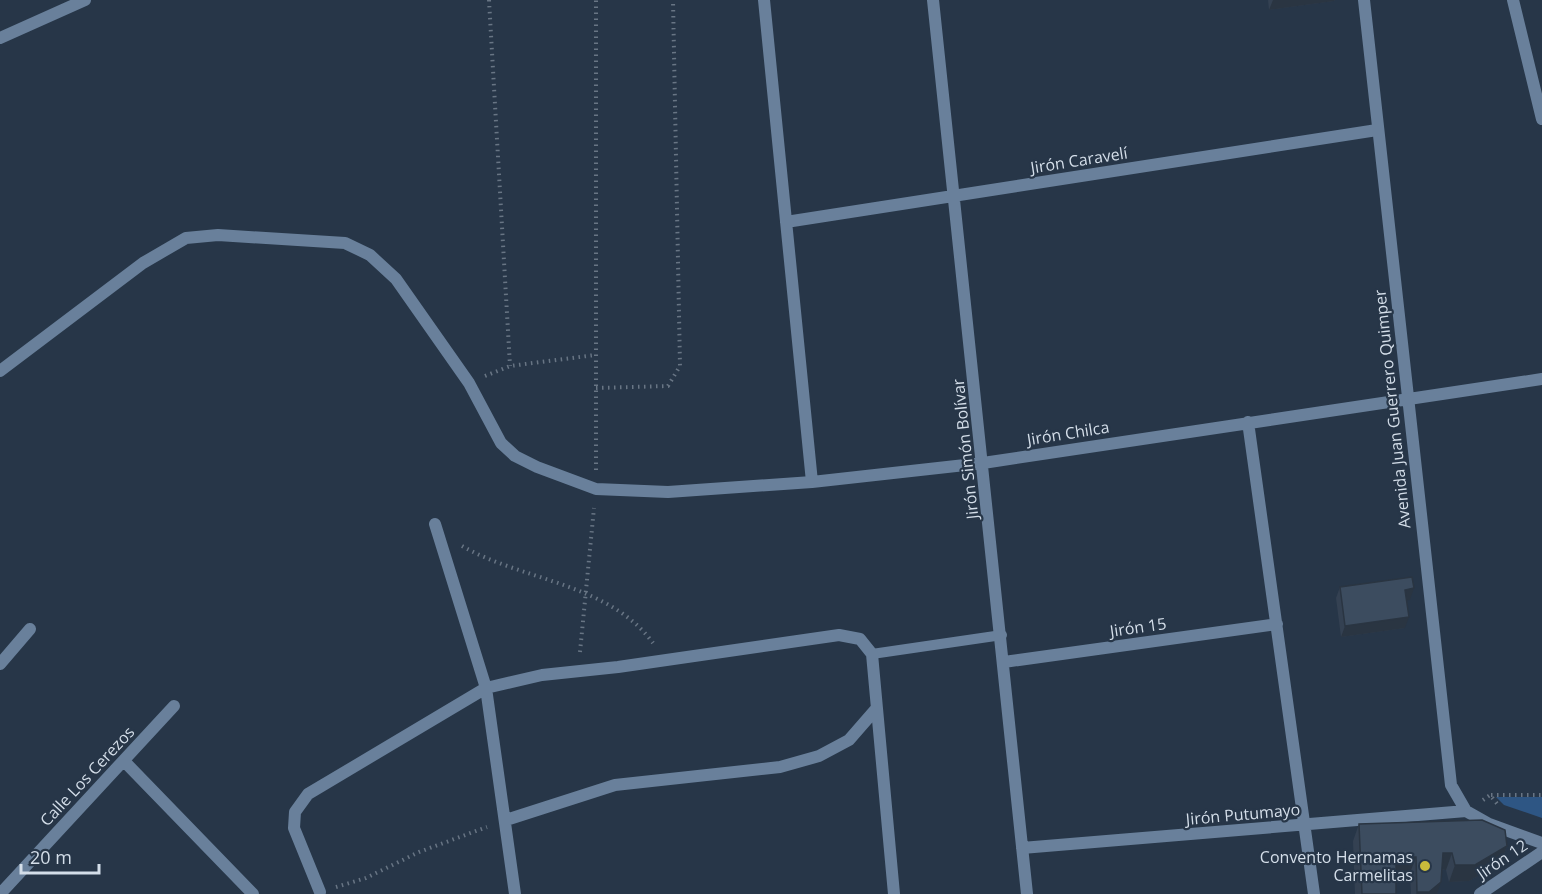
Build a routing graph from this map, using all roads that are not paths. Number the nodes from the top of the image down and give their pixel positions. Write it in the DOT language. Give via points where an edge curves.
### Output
graph roads {
  1 [pos="85,0"];
  2 [pos="764,0"];
  3 [pos="933,0"];
  4 [pos="1364,0"];
  5 [pos="1513,0"];
  6 [pos="0,38"];
  7 [pos="1542,119"];
  8 [pos="1377,130"];
  9 [pos="955,197"];
  10 [pos="786,222"];
  11 [pos="0,370"];
  12 [pos="1542,380"];
  13 [pos="1407,401"];
  14 [pos="1248,422"];
  15 [pos="983,463"];
  16 [pos="812,482"];
  17 [pos="435,524"];
  18 [pos="1277,624"];
  19 [pos="30,629"];
  20 [pos="1002,635"];
  21 [pos="872,654"];
  22 [pos="1004,662"];
  23 [pos="0,664"];
  24 [pos="486,688"];
  25 [pos="174,706"];
  26 [pos="876,708"];
  27 [pos="124,761"];
  28 [pos="1466,811"];
  29 [pos="506,820"];
  30 [pos="1305,825"];
  31 [pos="1542,843"];
  32 [pos="1022,848"];
  33 [pos="1542,852"];
  34 [pos="320,892"];
  35 [pos="0,894"];
  36 [pos="253,894"];
  37 [pos="515,894"];
  38 [pos="894,894"];
  39 [pos="1027,894"];
  40 [pos="1314,894"];
  41 [pos="1480,894"];
  1 -- 6 [label="street"];
  2 -- 10 [label="street"];
  3 -- 9 [label="street, Jirón Simón Bolívar"];
  4 -- 8 [label="street, Avenida Juan Guerrero Quimper"];
  5 -- 7 [label="street"];
  8 -- 9 [label="street, Jirón Caravelí"];
  8 -- 13 [label="street, Avenida Juan Guerrero Quimper"];
  9 -- 10 [label="street, Jirón Caravelí"];
  9 -- 15 [label="street, Jirón Simón Bolívar"];
  10 -- 16 [label="street"];
  11 -- 16 [label="street, Jirón Chilca" via="143,263 186,238 218,235 345,243 370,255 396,279 469,383 501,443 514,456 596,489 668,492"];
  12 -- 13 [label="street, Jirón Chilca"];
  13 -- 14 [label="street, Jirón Chilca"];
  13 -- 28 [label="street, Avenida Juan Guerrero Quimper" via="1451,784"];
  14 -- 15 [label="street, Jirón Chilca"];
  14 -- 18 [label="street"];
  15 -- 16 [label="street, Jirón Chilca"];
  15 -- 20 [label="street, Jirón Simón Bolívar"];
  17 -- 24 [label="street"];
  18 -- 22 [label="street, Jirón 15"];
  18 -- 30 [label="street"];
  19 -- 23 [label="street"];
  20 -- 21 [label="lane"];
  20 -- 22 [label="street, Jirón Simón Bolívar"];
  21 -- 24 [label="street" via="860,639 839,635 542,675"];
  21 -- 26 [label="street"];
  22 -- 32 [label="street, Jirón Simón Bolívar"];
  24 -- 29 [label="street"];
  24 -- 34 [label="street" via="308,794 295,812 294,828"];
  25 -- 27 [label="street, Calle Los Cerezos"];
  26 -- 29 [label="street" via="849,740 819,756 780,767 615,785"];
  26 -- 38 [label="street"];
  27 -- 35 [label="street, Calle Los Cerezos"];
  27 -- 36 [label="street"];
  28 -- 30 [label="street, Jirón Putumayo"];
  28 -- 31 [label="street" via="1489,824"];
  29 -- 37 [label="street"];
  30 -- 32 [label="street, Jirón Putumayo"];
  30 -- 40 [label="street"];
  32 -- 39 [label="street, Jirón Simón Bolívar"];
  33 -- 41 [label="street, Jirón 12"];
}
